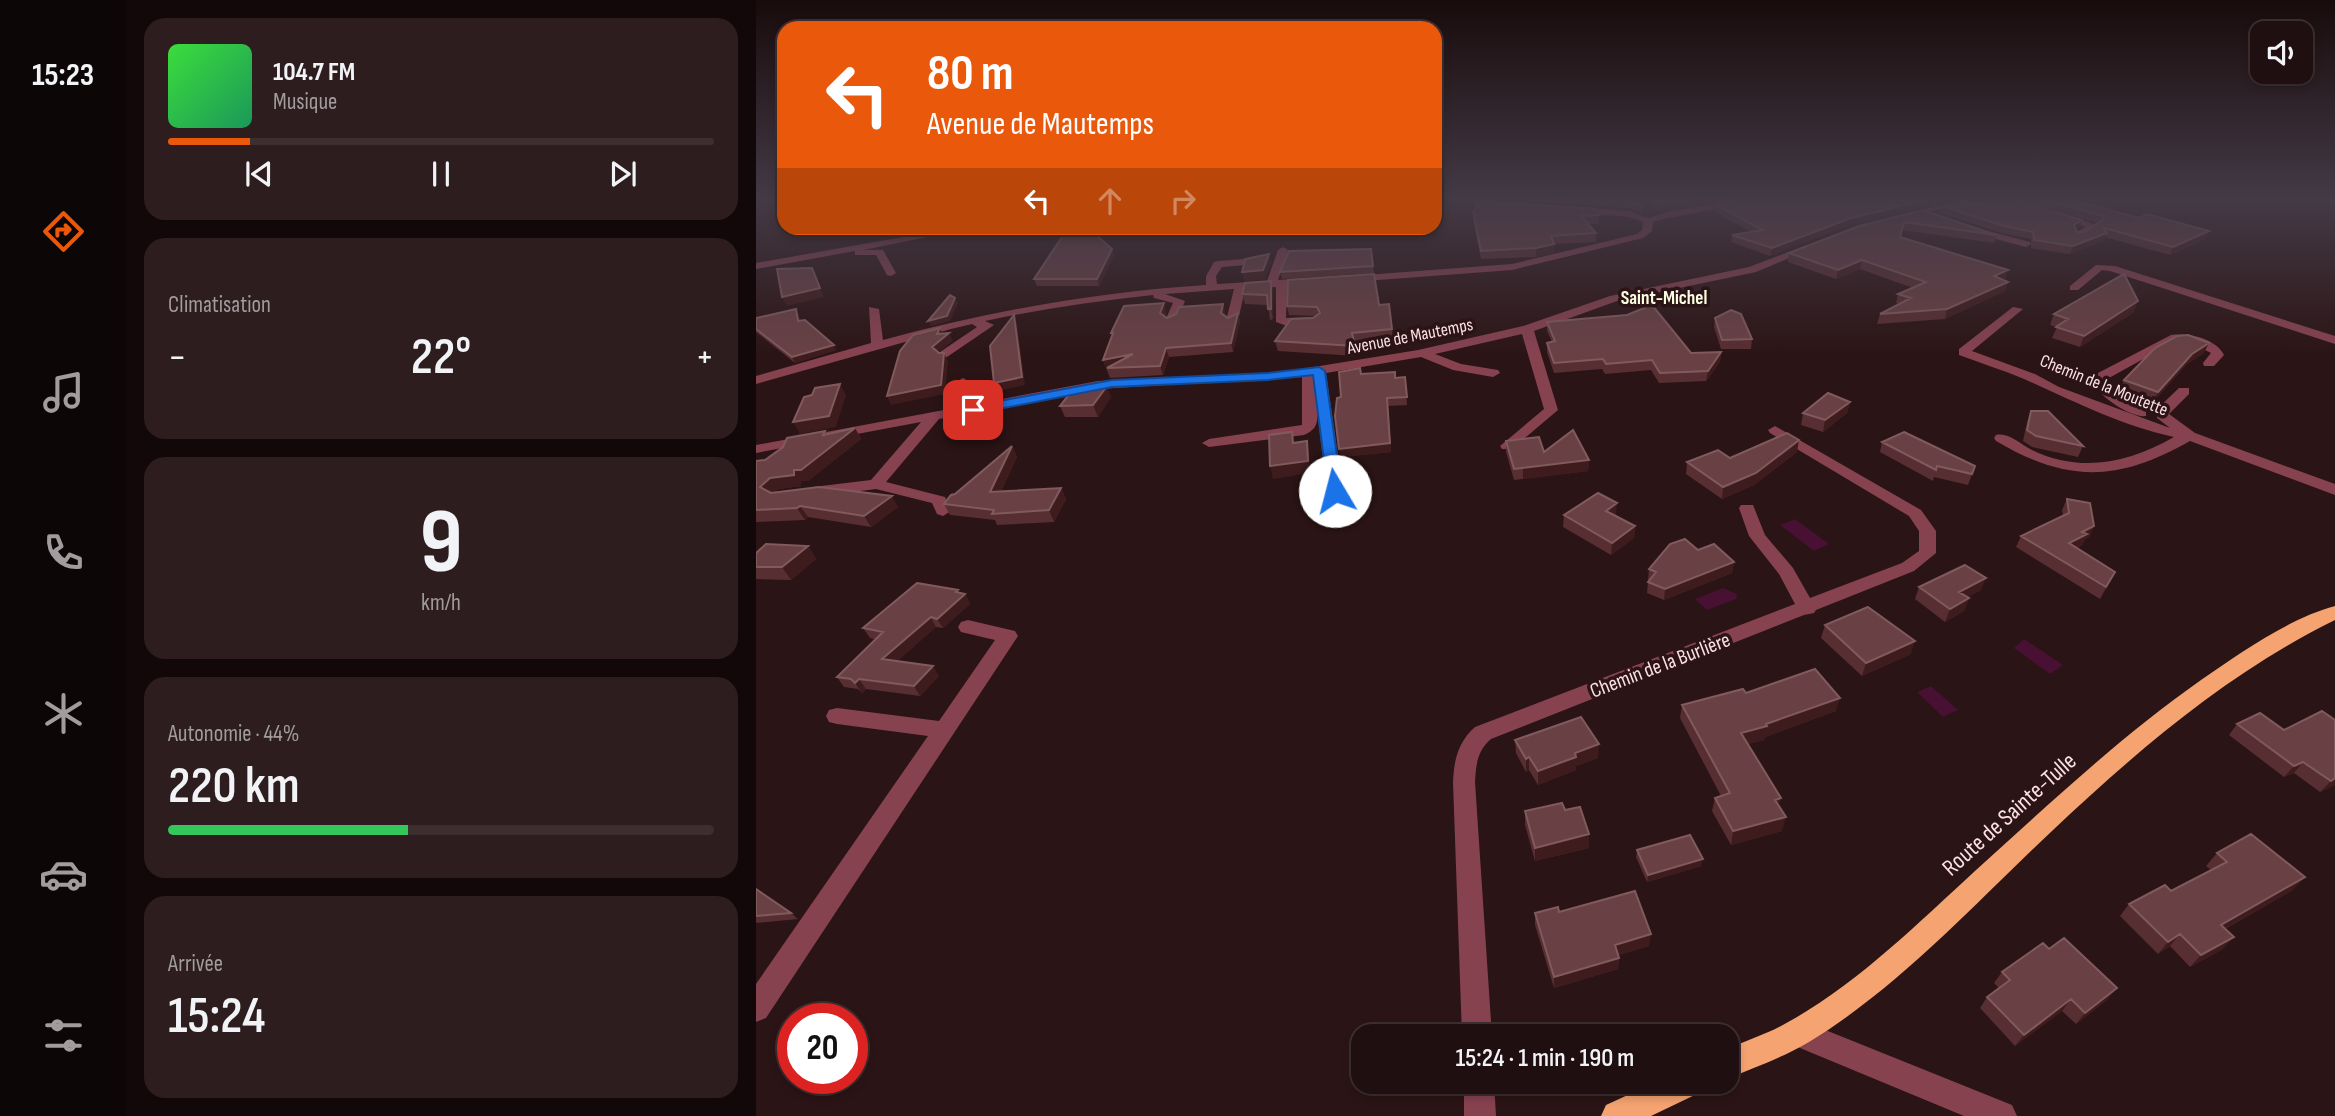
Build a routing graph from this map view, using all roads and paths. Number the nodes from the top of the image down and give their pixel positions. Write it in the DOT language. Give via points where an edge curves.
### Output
graph roads {
  1 [pos="841,251"];
  2 [pos="875,251"];
  3 [pos="876,251"];
  4 [pos="1283,251"];
  5 [pos="1578,251"];
  6 [pos="1800,251"];
  7 [pos="1256,261"];
  8 [pos="776,263"];
  9 [pos="794,264"];
  10 [pos="759,271"];
  11 [pos="891,273"];
  12 [pos="1339,279"];
  13 [pos="1316,281"];
  14 [pos="1276,284"];
  15 [pos="1234,288"];
  16 [pos="2074,288"];
  17 [pos="1212,289"];
  18 [pos="1145,293"];
  19 [pos="873,309"];
  20 [pos="2017,309"];
  21 [pos="1223,311"];
  22 [pos="1171,321"];
  23 [pos="1232,321"];
  24 [pos="1315,321"];
  25 [pos="967,323"];
  26 [pos="1527,329"];
  27 [pos="2335,340"];
  28 [pos="878,347"];
  29 [pos="1422,353"];
  30 [pos="944,355"];
  31 [pos="1388,359"];
  32 [pos="2209,363"];
  33 [pos="1313,372"];
  34 [pos="1493,373"];
  35 [pos="1394,375"];
  36 [pos="756,380"];
  37 [pos="962,382"];
  38 [pos="2184,391"];
  39 [pos="942,415"];
  40 [pos="2173,426"];
  41 [pos="1775,430"];
  42 [pos="2189,435"];
  43 [pos="2001,439"];
  44 [pos="1209,443"];
  45 [pos="1507,446"];
  46 [pos="756,449"];
  47 [pos="876,484"];
  48 [pos="2335,490"];
  49 [pos="1335,491"];
  50 [pos="802,494"];
  51 [pos="1747,509"];
  52 [pos="943,511"];
  53 [pos="1807,609"];
  54 [pos="2335,612"];
  55 [pos="968,627"];
  56 [pos="837,716"];
  57 [pos="944,730"];
  58 [pos="756,1008"];
  59 [pos="1476,1024"];
  60 [pos="1797,1032"];
  61 [pos="1739,1059"];
  62 [pos="1479,1094"];
  63 [pos="1663,1094"];
  64 [pos="1480,1116"];
  65 [pos="1618,1116"];
  66 [pos="2001,1116"];
  1 -- 8 [label="street"];
  2 -- 9 [label="street"];
  3 -- 11 [label="street"];
  4 -- 14 [label="street"];
  5 -- 12 [label="street" via="1512,267"];
  6 -- 26 [label="street, Avenue de Mautemps" via="1752,270 1614,299"];
  7 -- 17 [label="street" via="1218,264 1211,276"];
  8 -- 9 [label="street"];
  8 -- 10 [label="street"];
  9 -- 10 [label="street"];
  13 -- 14 [label="street"];
  14 -- 15 [label="street"];
  14 -- 24 [label="street" via="1280,320"];
  15 -- 17 [label="street"];
  15 -- 21 [label="street"];
  15 -- 23 [label="street"];
  16 -- 27 [label="street" via="2100,267 2111,268"];
  17 -- 18 [label="street"];
  18 -- 22 [label="street" via="1179,301"];
  18 -- 25 [label="street" via="1065,302"];
  19 -- 28 [label="street"];
  20 -- 42 [label="street, Chemin de la Moutette" via="1963,352 2160,430"];
  25 -- 28 [label="street"];
  25 -- 30 [label="street" via="988,325"];
  26 -- 29 [label="street, Avenue de Mautemps"];
  26 -- 45 [label="street" via="1551,407"];
  28 -- 36 [label="street"];
  29 -- 31 [label="street, Avenue de Mautemps"];
  29 -- 34 [label="street" via="1458,367"];
  31 -- 33 [label="street, Avenue de Mautemps"];
  31 -- 35 [label="street"];
  32 -- 40 [label="street" via="2217,351 2178,337 2103,376 2101,385 2114,397"];
  33 -- 39 [label="street, Avenue de Mautemps" via="1112,384"];
  33 -- 44 [label="street" via="1308,428"];
  33 -- 49 [label="street"];
  37 -- 39 [label="street"];
  38 -- 40 [label="street" via="2162,411"];
  39 -- 46 [label="street, Avenue de Mautemps"];
  39 -- 47 [label="street"];
  40 -- 42 [label="street"];
  41 -- 53 [label="street, Chemin de la Burlière" via="1915,513 1930,534 1922,559"];
  42 -- 43 [label="street" via="2146,457 2088,471 2040,461"];
  42 -- 48 [label="street, Chemin de la Moutette"];
  47 -- 50 [label="street"];
  47 -- 52 [label="street" via="939,500"];
  51 -- 53 [label="street" via="1757,536 1787,572"];
  53 -- 59 [label="street, Chemin de la Burlière" via="1474,740 1465,760 1464,782"];
  54 -- 60 [label="main road, Route de Sainte-Tulle" via="2245,660 2188,701 2086,786 1891,964"];
  55 -- 57 [label="street" via="1008,636"];
  56 -- 57 [label="street"];
  57 -- 58 [label="street"];
  60 -- 61 [label="main road, Route de Sainte-Tulle"];
  60 -- 66 [label="street"];
  62 -- 64 [label="street"];
  63 -- 65 [label="main road"];
}
